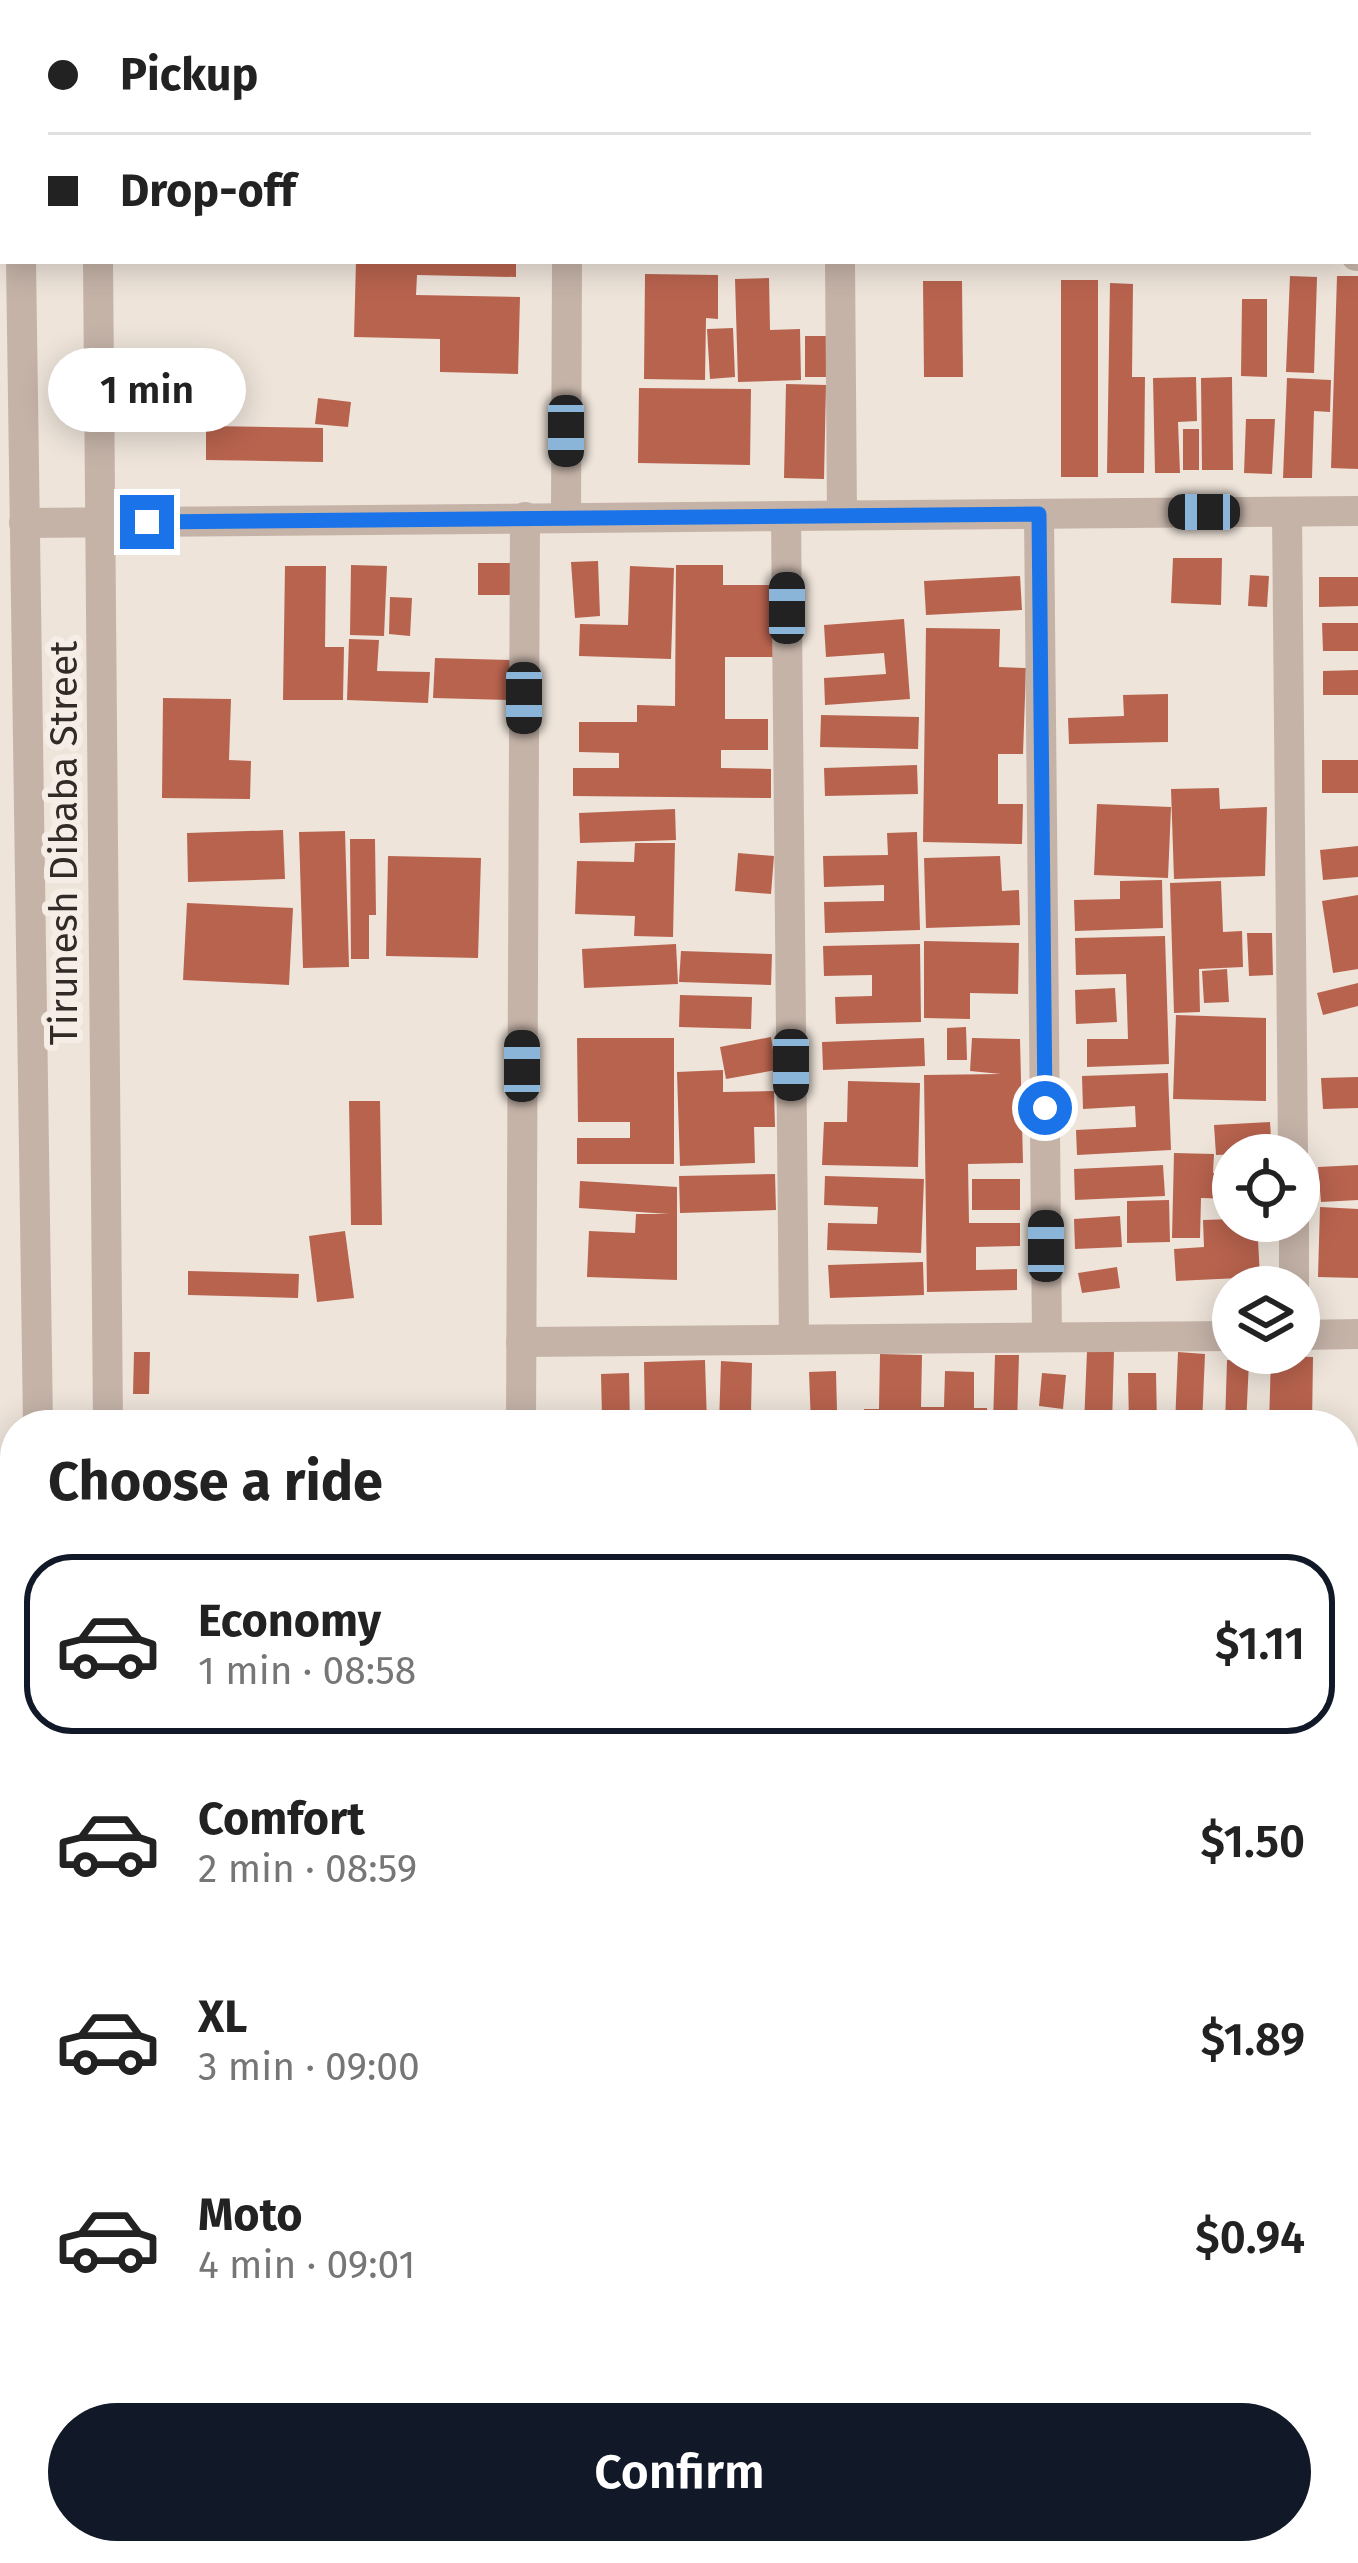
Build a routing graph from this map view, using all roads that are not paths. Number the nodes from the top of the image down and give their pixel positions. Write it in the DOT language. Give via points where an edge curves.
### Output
graph roads {
  1 [pos="21,264"];
  2 [pos="98,264"];
  3 [pos="568,264"];
  4 [pos="840,264"];
  5 [pos="1358,511"];
  6 [pos="1287,512"];
  7 [pos="1039,514"];
  8 [pos="842,515"];
  9 [pos="786,516"];
  10 [pos="525,517"];
  11 [pos="566,517"];
  12 [pos="24,523"];
  13 [pos="100,523"];
  14 [pos="1293,1134"];
  15 [pos="1358,1334"];
  16 [pos="1320,1335"];
  17 [pos="1212,1336"];
  18 [pos="1047,1337"];
  19 [pos="794,1340"];
  20 [pos="521,1342"];
  21 [pos="38,1410"];
  22 [pos="108,1410"];
  23 [pos="521,1410"];
  1 -- 12 [label="street, Tirunesh Dibaba Street"];
  2 -- 13 [label="street, Tirunesh Dibaba Street"];
  3 -- 11 [label="street"];
  4 -- 8 [label="street"];
  5 -- 6 [label="street"];
  6 -- 7 [label="street"];
  6 -- 14 [label="street"];
  7 -- 8 [label="street"];
  7 -- 18 [label="street"];
  8 -- 9 [label="street"];
  9 -- 11 [label="street"];
  9 -- 19 [label="street"];
  10 -- 11 [label="street"];
  10 -- 13 [label="street"];
  10 -- 20 [label="street"];
  12 -- 13 [label="street"];
  12 -- 21 [label="street, Tirunesh Dibaba Street"];
  13 -- 22 [label="street, Tirunesh Dibaba Street"];
  15 -- 16 [label="street"];
  17 -- 18 [label="street"];
  18 -- 19 [label="street"];
  19 -- 20 [label="street"];
  20 -- 23 [label="street"];
}
